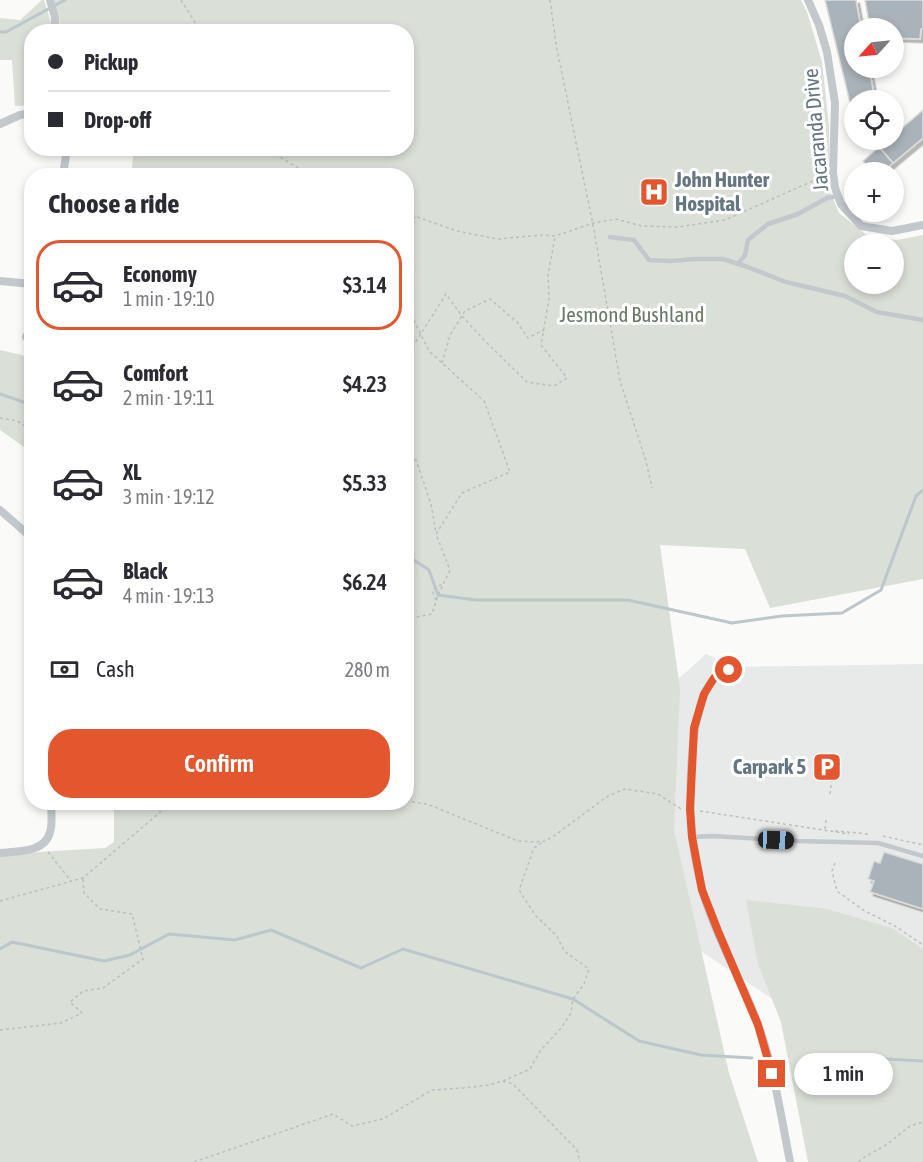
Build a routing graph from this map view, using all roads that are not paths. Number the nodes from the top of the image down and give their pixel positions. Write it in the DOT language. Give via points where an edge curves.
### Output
graph roads {
  1 [pos="50,0"];
  2 [pos="808,0"];
  3 [pos="55,24"];
  4 [pos="24,114"];
  5 [pos="0,124"];
  6 [pos="838,196"];
  7 [pos="923,225"];
  8 [pos="610,237"];
  9 [pos="738,264"];
  10 [pos="0,281"];
  11 [pos="24,283"];
  12 [pos="923,320"];
  13 [pos="0,510"];
  14 [pos="24,531"];
  15 [pos="729,670"];
  16 [pos="51,810"];
  17 [pos="692,837"];
  18 [pos="0,853"];
  19 [pos="923,855"];
  20 [pos="790,1162"];
  1 -- 3 [label="street"];
  2 -- 6 [label="street, Jacaranda Drive" via="827,52 835,103 833,172"];
  4 -- 5 [label="street"];
  6 -- 7 [label="street, Jacaranda Drive" via="861,226 892,231"];
  6 -- 9 [label="lane" via="768,224 748,240"];
  8 -- 9 [label="lane" via="634,240 650,260 723,259"];
  9 -- 12 [label="lane" via="786,282 845,296 877,312"];
  10 -- 11 [label="street"];
  13 -- 14 [label="street"];
  15 -- 17 [label="street" via="714,678 704,694 694,728"];
  16 -- 18 [label="street" via="51,830 41,845"];
  17 -- 19 [label="lane" via="878,843"];
  17 -- 20 [label="street" via="709,909 758,1025"];
}
